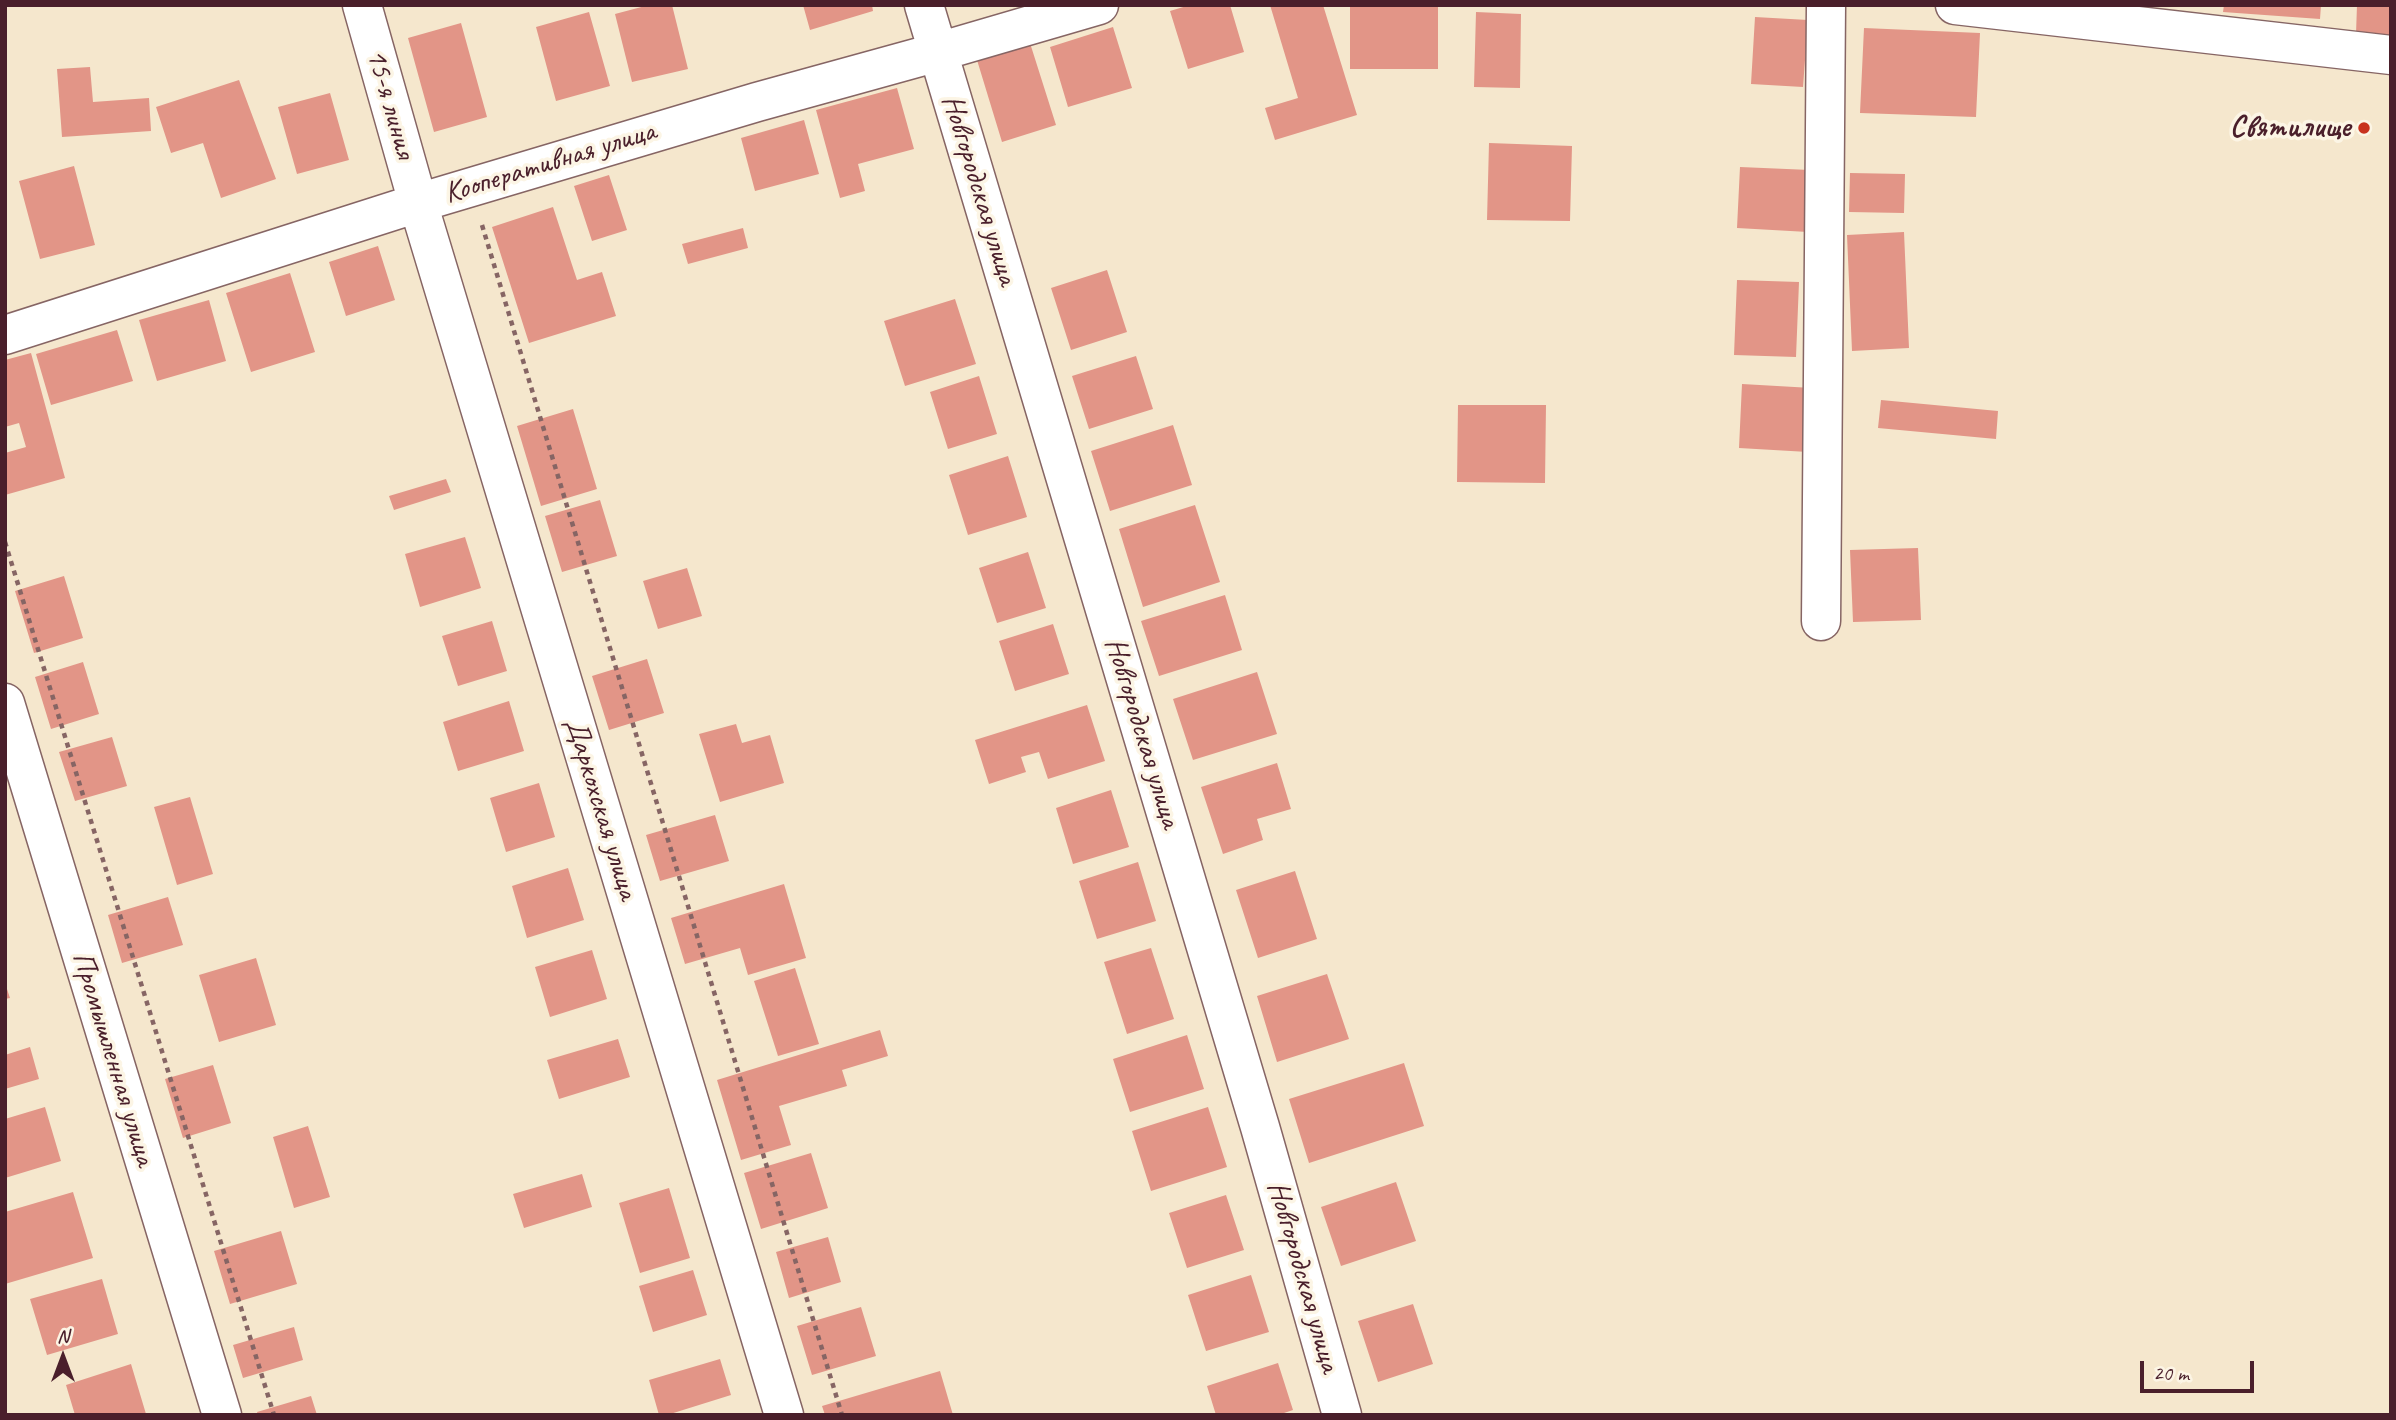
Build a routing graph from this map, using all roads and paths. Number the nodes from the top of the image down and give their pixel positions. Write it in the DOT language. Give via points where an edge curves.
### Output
graph roads {
  1 [pos="362,5"];
  2 [pos="924,5"];
  3 [pos="1099,5"];
  4 [pos="1826,5"];
  5 [pos="1955,5"];
  6 [pos="938,52"];
  7 [pos="2391,55"];
  8 [pos="418,203"];
  9 [pos="480,218"];
  10 [pos="5,335"];
  11 [pos="5,542"];
  12 [pos="1821,621"];
  13 [pos="5,703"];
  14 [pos="222,1415"];
  15 [pos="274,1415"];
  16 [pos="784,1415"];
  17 [pos="842,1415"];
  18 [pos="1342,1415"];
  1 -- 8 [label="street, 15-я линия"];
  2 -- 6 [label="street, Новгородская улица"];
  3 -- 6 [label="street, Кооперативная улица"];
  4 -- 12 [label="street"];
  5 -- 7 [label="street"];
  6 -- 8 [label="street, Кооперативная улица"];
  6 -- 18 [label="street, Новгородская улица"];
  8 -- 10 [label="street, Кооперативная улица"];
  8 -- 16 [label="street, Даркохская улица"];
  9 -- 17 [label="path"];
  11 -- 15 [label="path"];
  13 -- 14 [label="street, Промышленная улица"];
}
